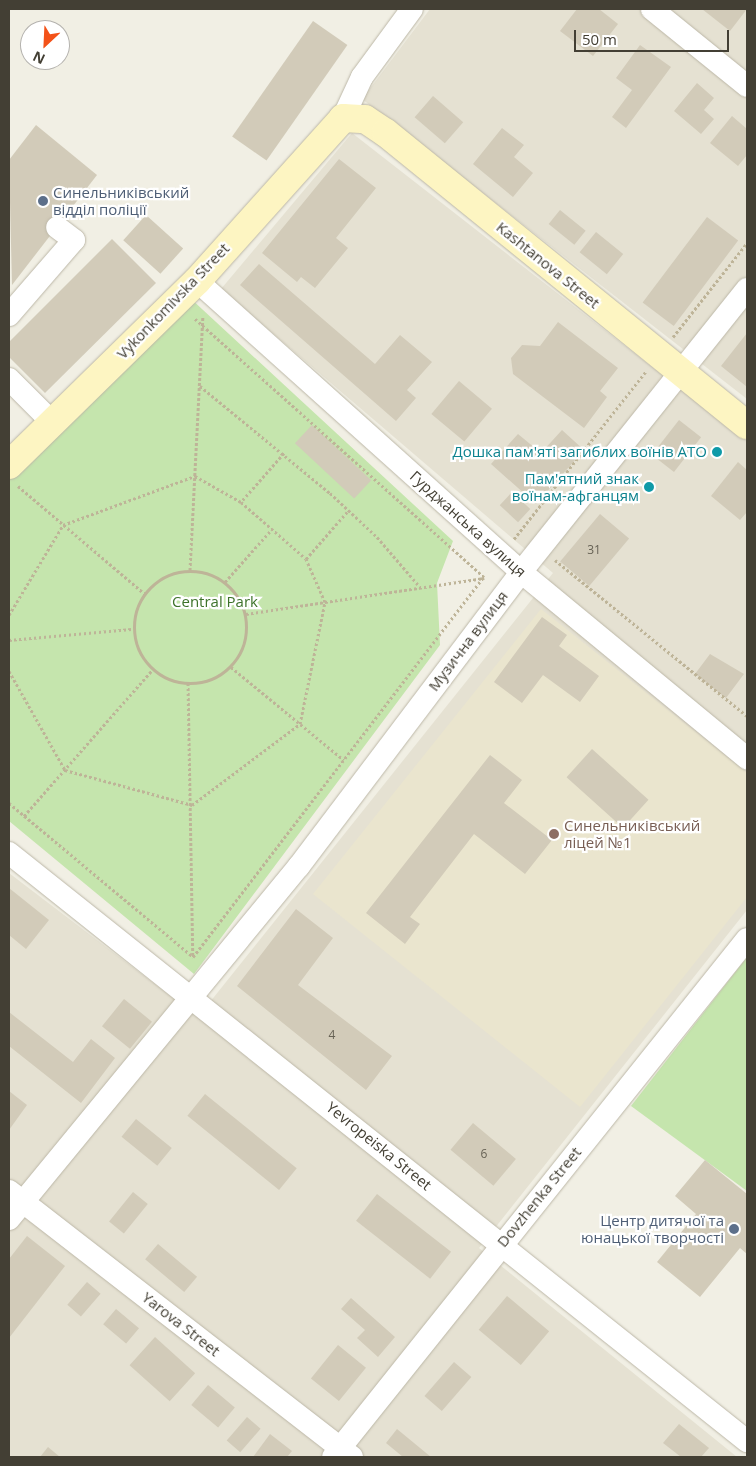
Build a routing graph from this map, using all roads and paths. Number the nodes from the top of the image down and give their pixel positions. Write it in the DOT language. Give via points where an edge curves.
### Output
graph roads {
  1 [pos="412,9"];
  2 [pos="652,9"];
  3 [pos="747,86"];
  4 [pos="336,123"];
  5 [pos="57,228"];
  6 [pos="747,243"];
  7 [pos="201,284"];
  8 [pos="747,290"];
  9 [pos="187,311"];
  10 [pos="9,314"];
  11 [pos="203,325"];
  12 [pos="659,355"];
  13 [pos="680,372"];
  14 [pos="9,380"];
  15 [pos="200,386"];
  16 [pos="52,422"];
  17 [pos="747,425"];
  18 [pos="284,453"];
  19 [pos="10,473"];
  20 [pos="195,476"];
  21 [pos="241,502"];
  22 [pos="348,511"];
  23 [pos="63,525"];
  24 [pos="272,529"];
  25 [pos="520,531"];
  26 [pos="540,548"];
  27 [pos="502,554"];
  28 [pos="306,559"];
  29 [pos="190,570"];
  30 [pos="521,572"];
  31 [pos="484,577"];
  32 [pos="225,582"];
  33 [pos="420,587"];
  34 [pos="505,593"];
  35 [pos="145,594"];
  36 [pos="325,602"];
  37 [pos="246,614"];
  38 [pos="9,615"];
  39 [pos="132,630"];
  40 [pos="9,640"];
  41 [pos="231,667"];
  42 [pos="154,669"];
  43 [pos="9,671"];
  44 [pos="188,683"];
  45 [pos="747,716"];
  46 [pos="300,724"];
  47 [pos="747,758"];
  48 [pos="344,760"];
  49 [pos="64,770"];
  50 [pos="9,803"];
  51 [pos="192,805"];
  52 [pos="24,816"];
  53 [pos="9,853"];
  54 [pos="747,939"];
  55 [pos="193,957"];
  56 [pos="194,997"];
  57 [pos="13,1204"];
  58 [pos="500,1245"];
  59 [pos="747,1442"];
  60 [pos="342,1454"];
  1 -- 4 [label="street, Vykonkomivska Street" via="362,77"];
  2 -- 3 [label="street"];
  4 -- 7 [label="street, Vykonkomivska Street"];
  4 -- 12 [label="street, Kashtanova Street" via="365,119 386,134"];
  5 -- 10 [label="street" via="74,240"];
  6 -- 12 [label="path"];
  7 -- 11 [label="path"];
  7 -- 16 [label="street, Vykonkomivska Street"];
  7 -- 27 [label="street, Гурджанська вулиця"];
  8 -- 13 [label="street, Музична вулиця"];
  9 -- 11 [label="path"];
  11 -- 15 [label="path"];
  11 -- 31 [label="path"];
  12 -- 13 [label="street, Kashtanova Street"];
  12 -- 25 [label="path"];
  13 -- 17 [label="street, Kashtanova Street"];
  13 -- 26 [label="street, Музична вулиця"];
  14 -- 16 [label="street"];
  15 -- 18 [label="path"];
  15 -- 20 [label="path"];
  16 -- 19 [label="street, Vykonkomivska Street"];
  18 -- 21 [label="path"];
  18 -- 22 [label="path"];
  19 -- 23 [label="path"];
  20 -- 21 [label="path"];
  20 -- 23 [label="path"];
  20 -- 29 [label="path"];
  21 -- 24 [label="path"];
  22 -- 28 [label="path"];
  22 -- 33 [label="path"];
  23 -- 35 [label="path"];
  23 -- 38 [label="path"];
  24 -- 28 [label="path"];
  24 -- 32 [label="path"];
  25 -- 26 [label="path"];
  25 -- 27 [label="path"];
  26 -- 30 [label="street, Музична вулиця"];
  26 -- 45 [label="path"];
  27 -- 30 [label="street, Гурджанська вулиця"];
  27 -- 31 [label="path"];
  28 -- 36 [label="path"];
  29 -- 32 [label="path"];
  29 -- 35 [label="path" via="171,574"];
  30 -- 34 [label="street, Музична вулиця"];
  30 -- 47 [label="street, Гурджанська вулиця"];
  31 -- 33 [label="path"];
  31 -- 34 [label="path"];
  31 -- 48 [label="path"];
  32 -- 37 [label="path"];
  33 -- 36 [label="path"];
  34 -- 56 [label="street, Музична вулиця" via="300,866"];
  35 -- 39 [label="path"];
  36 -- 37 [label="path"];
  36 -- 46 [label="path"];
  37 -- 41 [label="path" via="247,633"];
  39 -- 40 [label="path"];
  39 -- 42 [label="path" via="139,650"];
  41 -- 44 [label="path" via="216,678"];
  41 -- 46 [label="path"];
  42 -- 44 [label="path"];
  42 -- 49 [label="path"];
  43 -- 49 [label="path"];
  44 -- 51 [label="path"];
  46 -- 48 [label="path"];
  46 -- 51 [label="path"];
  48 -- 55 [label="path"];
  49 -- 51 [label="path"];
  49 -- 52 [label="path"];
  50 -- 52 [label="path"];
  51 -- 55 [label="path"];
  52 -- 55 [label="path"];
  53 -- 56 [label="street, Yevropeiska Street"];
  54 -- 58 [label="street, Dovzhenka Street"];
  55 -- 56 [label="path"];
  56 -- 57 [label="street, Музична вулиця"];
  56 -- 58 [label="street, Yevropeiska Street"];
  57 -- 60 [label="street, Yarova Street"];
  58 -- 59 [label="street, Yevropeiska Street"];
  58 -- 60 [label="street, Dovzhenka Street"];
}
